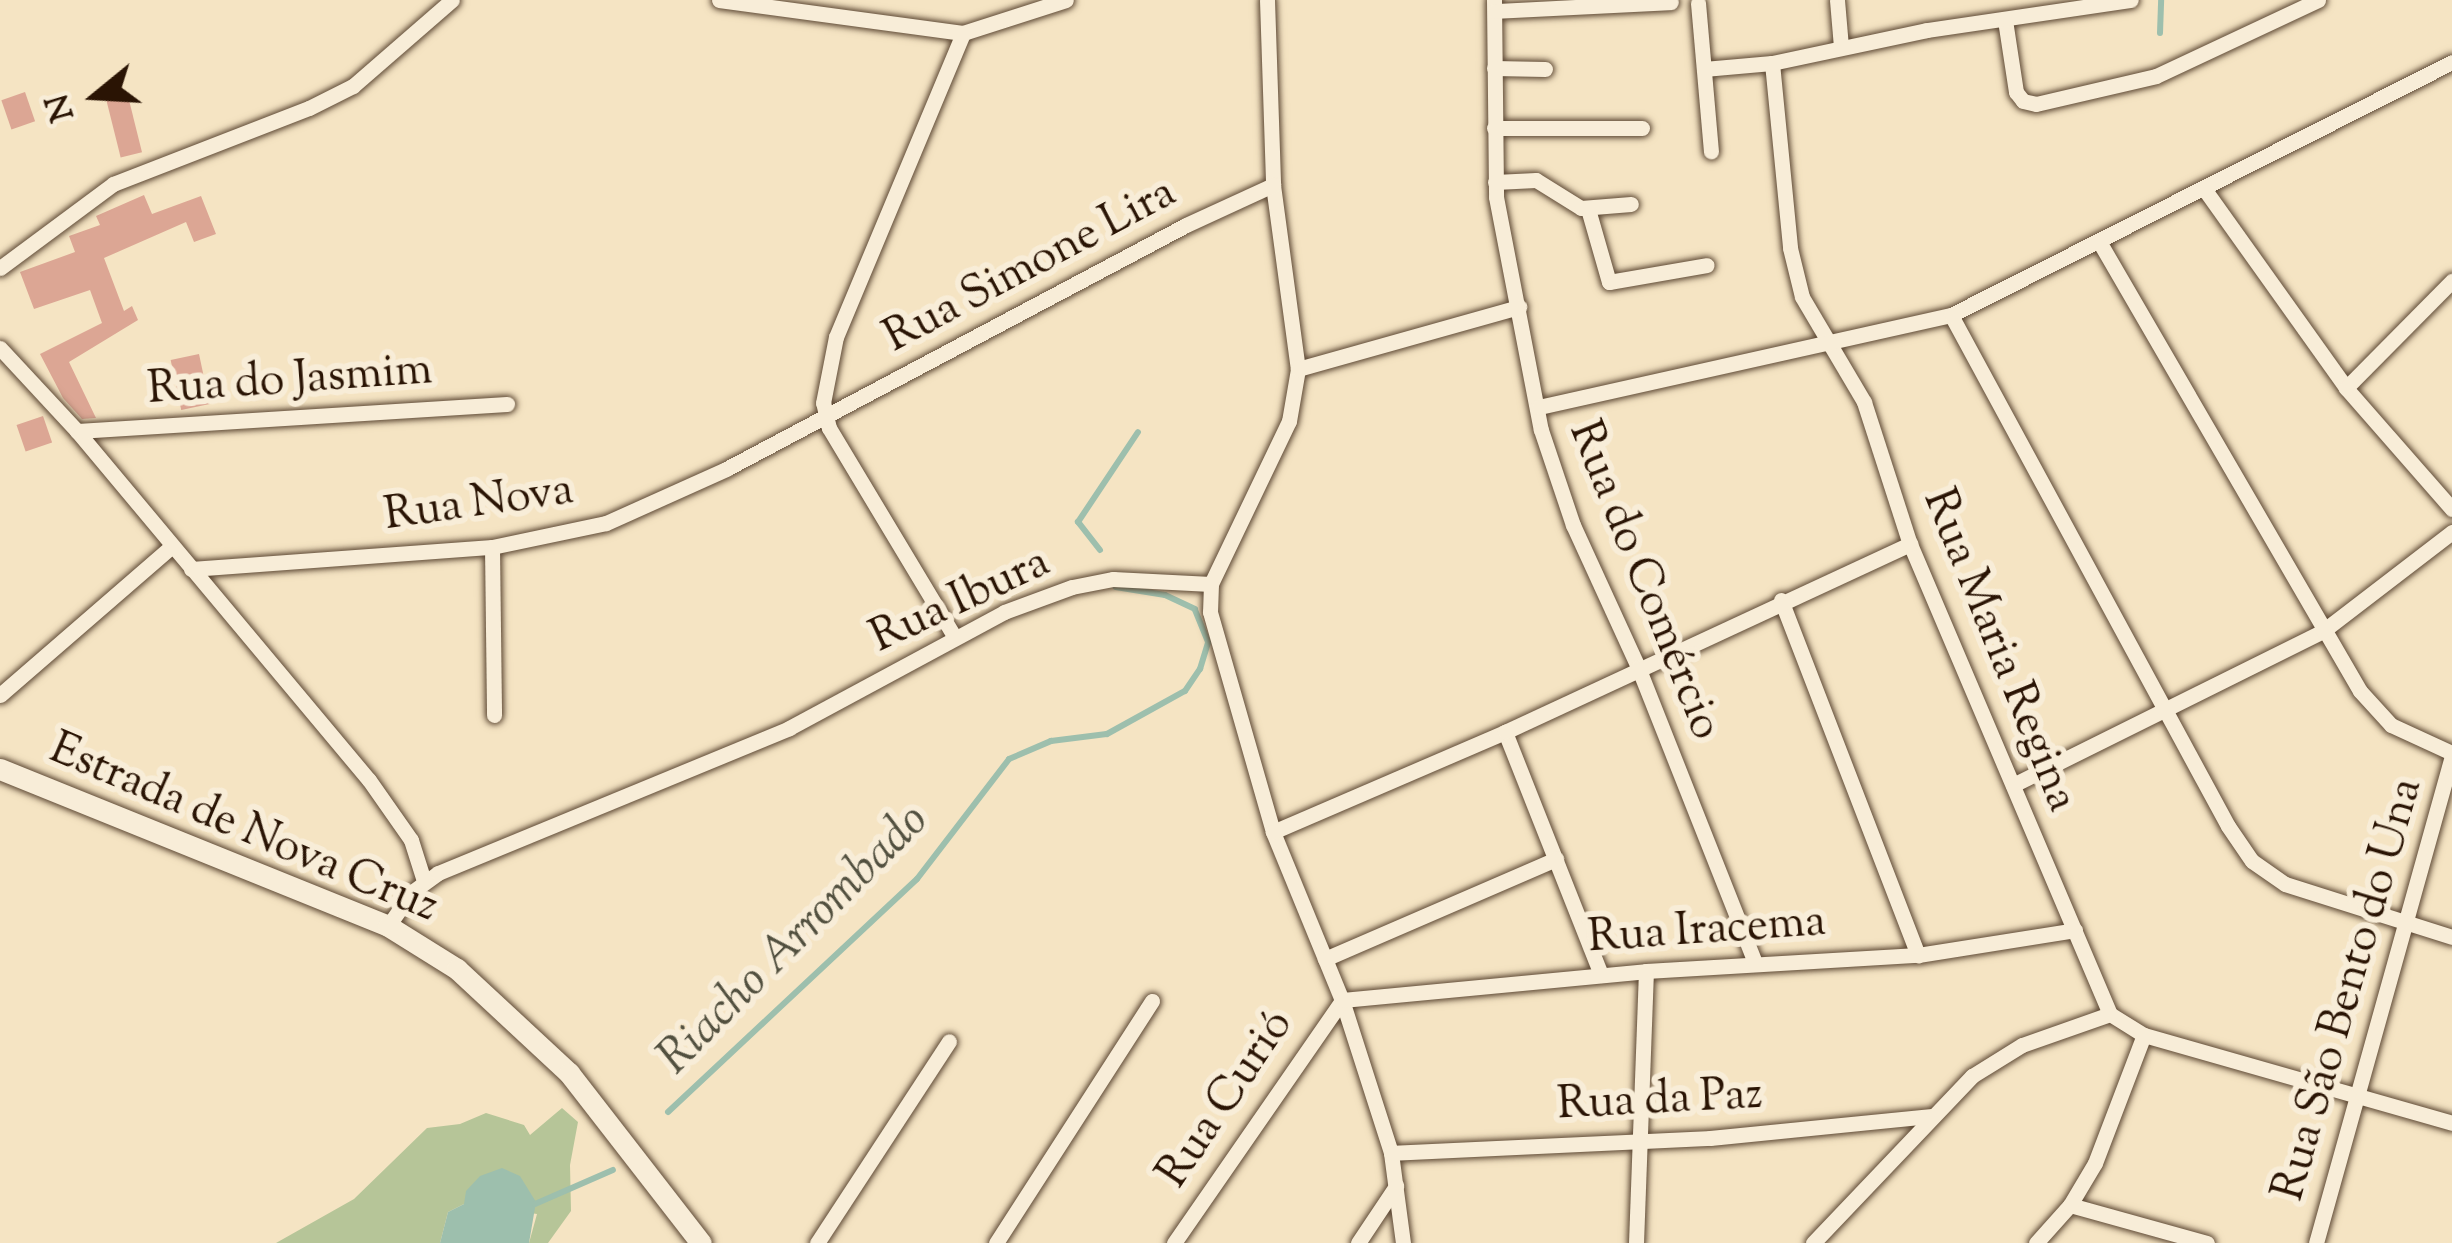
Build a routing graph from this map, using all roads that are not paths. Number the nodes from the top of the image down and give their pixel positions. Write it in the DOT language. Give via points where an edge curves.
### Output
graph roads {
  1 [pos="452,0"];
  2 [pos="721,0"];
  3 [pos="1066,0"];
  4 [pos="1267,0"];
  5 [pos="1837,0"];
  6 [pos="2132,0"];
  7 [pos="2318,0"];
  8 [pos="1671,2"];
  9 [pos="1698,3"];
  10 [pos="1495,6"];
  11 [pos="2286,6"];
  12 [pos="2005,20"];
  13 [pos="963,33"];
  14 [pos="1841,46"];
  15 [pos="2452,62"];
  16 [pos="1772,63"];
  17 [pos="1495,68"];
  18 [pos="1545,69"];
  19 [pos="1704,69"];
  20 [pos="1494,128"];
  21 [pos="1642,128"];
  22 [pos="1711,151"];
  23 [pos="1495,182"];
  24 [pos="1273,185"];
  25 [pos="2205,190"];
  26 [pos="1631,204"];
  27 [pos="1588,209"];
  28 [pos="2100,243"];
  29 [pos="1707,265"];
  30 [pos="0,268"];
  31 [pos="2452,281"];
  32 [pos="1519,307"];
  33 [pos="1951,314"];
  34 [pos="1828,341"];
  35 [pos="0,348"];
  36 [pos="1298,369"];
  37 [pos="2346,388"];
  38 [pos="507,404"];
  39 [pos="1539,407"];
  40 [pos="824,415"];
  41 [pos="77,431"];
  42 [pos="2452,509"];
  43 [pos="2452,532"];
  44 [pos="1910,544"];
  45 [pos="171,547"];
  46 [pos="492,547"];
  47 [pos="191,569"];
  48 [pos="1211,584"];
  49 [pos="1781,600"];
  50 [pos="2323,632"];
  51 [pos="954,636"];
  52 [pos="1638,667"];
  53 [pos="0,695"];
  54 [pos="2167,711"];
  55 [pos="494,716"];
  56 [pos="1505,732"];
  57 [pos="2452,754"];
  58 [pos="0,769"];
  59 [pos="2013,785"];
  60 [pos="1273,832"];
  61 [pos="1556,859"];
  62 [pos="424,880"];
  63 [pos="2406,924"];
  64 [pos="388,926"];
  65 [pos="2075,930"];
  66 [pos="2452,937"];
  67 [pos="1918,955"];
  68 [pos="1325,958"];
  69 [pos="1755,963"];
  70 [pos="1646,971"];
  71 [pos="1601,975"];
  72 [pos="1342,1000"];
  73 [pos="1152,1001"];
  74 [pos="2110,1014"];
  75 [pos="2144,1035"];
  76 [pos="950,1041"];
  77 [pos="2358,1096"];
  78 [pos="1932,1116"];
  79 [pos="2452,1123"];
  80 [pos="1643,1139"];
  81 [pos="1390,1153"];
  82 [pos="1396,1186"];
  83 [pos="2070,1205"];
  84 [pos="699,1242"];
  85 [pos="817,1243"];
  86 [pos="996,1243"];
  87 [pos="1174,1243"];
  88 [pos="1358,1243"];
  89 [pos="1403,1243"];
  90 [pos="1636,1243"];
  91 [pos="1813,1243"];
  92 [pos="2036,1243"];
  93 [pos="2207,1243"];
  94 [pos="2316,1243"];
  1 -- 30 [label="street" via="353,86 113,184"];
  2 -- 13 [label="street"];
  3 -- 13 [label="street"];
  4 -- 24 [label="street"];
  5 -- 14 [label="street"];
  6 -- 12 [label="street"];
  7 -- 11 [label="street"];
  8 -- 10 [label="street"];
  9 -- 19 [label="street"];
  10 -- 17 [label="street, Rua do Comércio"];
  11 -- 12 [label="street" via="2156,76 2036,104 2016,92"];
  12 -- 14 [label="street"];
  13 -- 40 [label="street" via="836,337"];
  14 -- 16 [label="street"];
  15 -- 25 [label="street"];
  16 -- 19 [label="street"];
  16 -- 34 [label="street, Rua Maria Regina" via="1795,274 1805,308"];
  17 -- 18 [label="street"];
  17 -- 20 [label="street, Rua do Comércio"];
  19 -- 22 [label="street"];
  20 -- 21 [label="street"];
  20 -- 23 [label="street, Rua do Comércio"];
  23 -- 27 [label="street" via="1536,180"];
  23 -- 32 [label="street, Rua do Comércio"];
  24 -- 36 [label="street"];
  24 -- 40 [label="street, Rua Simone Lira"];
  25 -- 28 [label="street"];
  25 -- 37 [label="street"];
  26 -- 27 [label="street"];
  27 -- 29 [label="street" via="1609,282"];
  28 -- 33 [label="street"];
  28 -- 50 [label="street"];
  31 -- 37 [label="street"];
  32 -- 36 [label="street"];
  32 -- 39 [label="street, Rua do Comércio"];
  33 -- 34 [label="street"];
  33 -- 54 [label="street"];
  34 -- 39 [label="street"];
  34 -- 44 [label="street, Rua Maria Regina" via="1864,402"];
  35 -- 41 [label="street"];
  36 -- 48 [label="street" via="1275,460"];
  37 -- 42 [label="street"];
  38 -- 41 [label="street, Rua do Jasmim"];
  39 -- 52 [label="street, Rua do Comércio" via="1558,484"];
  40 -- 46 [label="street, Rua Nova" via="606,523"];
  40 -- 51 [label="street"];
  41 -- 45 [label="street"];
  43 -- 50 [label="street"];
  44 -- 49 [label="street"];
  44 -- 59 [label="street, Rua Maria Regina"];
  45 -- 47 [label="street"];
  45 -- 53 [label="street"];
  46 -- 47 [label="street, Rua Nova"];
  46 -- 55 [label="street"];
  47 -- 62 [label="street" via="394,811"];
  48 -- 51 [label="street, Rua Ibura" via="1096,581"];
  48 -- 60 [label="street" via="1210,612"];
  49 -- 52 [label="street"];
  49 -- 67 [label="street"];
  50 -- 54 [label="street"];
  50 -- 57 [label="street" via="2382,717"];
  51 -- 62 [label="street, Rua Ibura" via="789,728"];
  52 -- 56 [label="street"];
  52 -- 69 [label="street, Rua do Comércio"];
  54 -- 59 [label="street"];
  54 -- 63 [label="street" via="2228,826 2264,872"];
  56 -- 60 [label="street"];
  56 -- 61 [label="street"];
  57 -- 63 [label="street, Rua São Bento do Una"];
  58 -- 64 [label="main road, Estrada de Nova Cruz"];
  59 -- 65 [label="street, Rua Maria Regina"];
  60 -- 68 [label="street"];
  61 -- 68 [label="street"];
  61 -- 71 [label="street"];
  62 -- 64 [label="street, Rua Ibura"];
  63 -- 66 [label="street"];
  63 -- 77 [label="street, Rua São Bento do Una"];
  64 -- 84 [label="main road, Estrada de Nova Cruz" via="458,969 526,1028"];
  65 -- 67 [label="street, Rua Iracema"];
  65 -- 74 [label="street, Rua Maria Regina"];
  67 -- 69 [label="street, Rua Iracema"];
  68 -- 72 [label="street"];
  69 -- 70 [label="street, Rua Iracema"];
  70 -- 71 [label="street, Rua Iracema"];
  70 -- 80 [label="street"];
  71 -- 72 [label="street, Rua Iracema"];
  72 -- 81 [label="street"];
  72 -- 87 [label="street, Rua Curió"];
  73 -- 86 [label="street"];
  74 -- 75 [label="street"];
  74 -- 78 [label="street" via="1999,1057"];
  75 -- 77 [label="street"];
  75 -- 83 [label="street" via="2104,1144"];
  76 -- 85 [label="street"];
  77 -- 79 [label="street"];
  77 -- 94 [label="street, Rua São Bento do Una"];
  78 -- 80 [label="street, Rua da Paz"];
  78 -- 91 [label="street"];
  80 -- 81 [label="street, Rua da Paz"];
  80 -- 90 [label="street"];
  81 -- 82 [label="street"];
  82 -- 88 [label="street"];
  82 -- 89 [label="street"];
  83 -- 92 [label="street"];
  83 -- 93 [label="street"];
}
